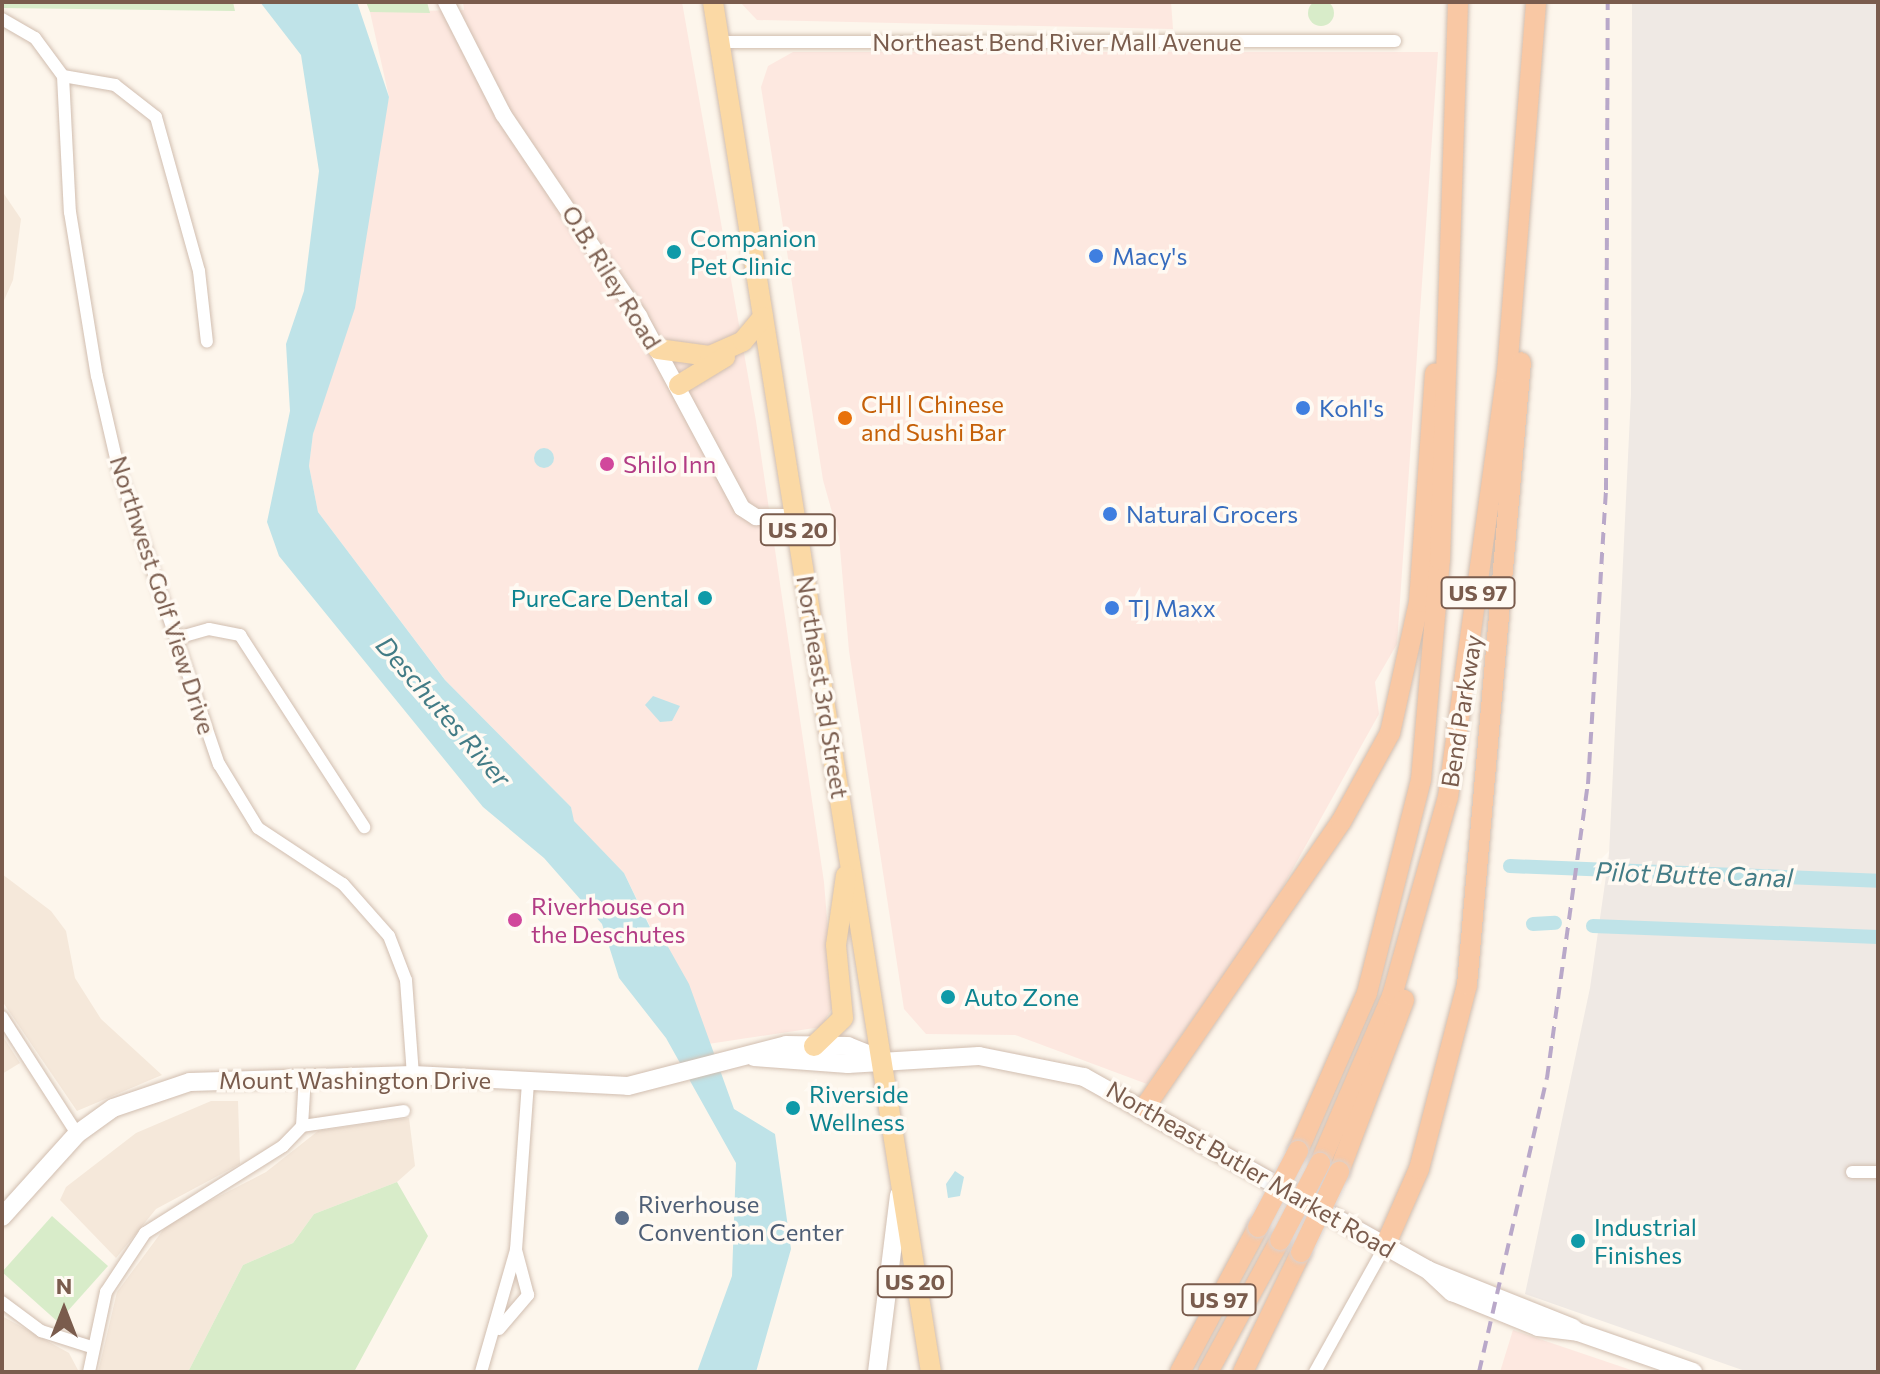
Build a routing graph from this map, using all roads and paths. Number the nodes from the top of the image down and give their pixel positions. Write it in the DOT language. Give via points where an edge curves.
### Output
graph roads {
  1 [pos="446,2"];
  2 [pos="713,2"];
  3 [pos="1458,2"];
  4 [pos="1536,2"];
  5 [pos="2,19"];
  6 [pos="1395,41"];
  7 [pos="719,42"];
  8 [pos="63,76"];
  9 [pos="1525,208"];
  10 [pos="1450,263"];
  11 [pos="763,317"];
  12 [pos="743,341"];
  13 [pos="207,342"];
  14 [pos="658,349"];
  15 [pos="679,385"];
  16 [pos="796,517"];
  17 [pos="177,638"];
  18 [pos="364,827"];
  19 [pos="849,856"];
  20 [pos="2,1017"];
  21 [pos="814,1046"];
  22 [pos="754,1057"];
  23 [pos="881,1059"];
  24 [pos="413,1075"];
  25 [pos="305,1076"];
  26 [pos="528,1081"];
  27 [pos="1145,1107"];
  28 [pos="404,1111"];
  29 [pos="302,1126"];
  30 [pos="77,1134"];
  31 [pos="1329,1167"];
  32 [pos="1852,1172"];
  33 [pos="1878,1172"];
  34 [pos="899,1193"];
  35 [pos="2,1217"];
  36 [pos="1385,1246"];
  37 [pos="516,1250"];
  38 [pos="2,1302"];
  39 [pos="498,1330"];
  40 [pos="91,1347"];
  41 [pos="89,1372"];
  42 [pos="481,1372"];
  43 [pos="877,1372"];
  44 [pos="931,1372"];
  45 [pos="1180,1372"];
  46 [pos="1208,1372"];
  47 [pos="1243,1372"];
  48 [pos="1315,1372"];
  49 [pos="1693,1372"];
  1 -- 14 [label="street, O.B. Riley Road" via="503,114"];
  2 -- 7 [label="main road, Northeast 3rd Street / US 20"];
  3 -- 10 [label="highway, Bend Parkway / US 97"];
  4 -- 9 [label="highway, Bend Parkway / US 97"];
  5 -- 8 [label="street" via="35,38"];
  6 -- 7 [label="street, Northeast Bend River Mall Avenue"];
  7 -- 11 [label="main road, Northeast 3rd Street / US 20"];
  8 -- 13 [label="street" via="115,85 156,117 199,271"];
  8 -- 17 [label="street, Northwest Golf View Drive" via="80,298 119,471"];
  9 -- 31 [label="highway, Bend Parkway / US 97" via="1469,663 1422,903"];
  9 -- 36 [label="highway" via="1522,351 1467,985 1423,1155"];
  10 -- 27 [label="highway" via="1428,425 1419,602 1390,733 1341,822"];
  10 -- 45 [label="highway, Bend Parkway / US 97, bridge" via="1434,661 1421,780 1367,993 1298,1151"];
  11 -- 12 [label="main road"];
  11 -- 16 [label="main road, Northeast 3rd Street / US 20"];
  12 -- 14 [label="main road" via="710,356"];
  12 -- 15 [label="main road"];
  14 -- 15 [label="street, O.B. Riley Road"];
  15 -- 16 [label="street, O.B. Riley Road" via="742,508 764,518"];
  16 -- 19 [label="main road, Northeast 3rd Street / US 20"];
  17 -- 18 [label="street" via="209,629 240,635"];
  17 -- 24 [label="street, Northwest Golf View Drive" via="219,764 244,813 274,843 343,884 389,936 406,980"];
  19 -- 21 [label="main road" via="836,945 845,1010 830,1038"];
  19 -- 23 [label="main road, Northeast 3rd Street / US 20"];
  20 -- 30 [label="street"];
  21 -- 22 [label="main road, Mount Washington Drive" via="770,1047"];
  21 -- 23 [label="main road, Mount Washington Drive" via="848,1046"];
  22 -- 23 [label="main road, Mount Washington Drive" via="789,1064"];
  22 -- 26 [label="main road, Mount Washington Drive" via="659,1084"];
  23 -- 27 [label="main road, Northeast Butler Market Road" via="1041,1064"];
  23 -- 34 [label="main road, Northeast 3rd Street / US 20"];
  24 -- 25 [label="main road, Mount Washington Drive"];
  24 -- 26 [label="main road, Mount Washington Drive"];
  25 -- 29 [label="street"];
  25 -- 30 [label="main road, Mount Washington Drive" via="190,1082 113,1108"];
  26 -- 37 [label="street"];
  27 -- 36 [label="main road, Northeast Butler Market Road"];
  28 -- 29 [label="street"];
  29 -- 40 [label="street" via="268,1161 177,1207 145,1233 106,1292"];
  30 -- 35 [label="main road, Mount Washington Drive"];
  31 -- 46 [label="highway, Bend Parkway / US 97, bridge" via="1280,1240"];
  31 -- 47 [label="highway, bridge" via="1301,1252"];
  32 -- 33 [label="street"];
  34 -- 43 [label="main road"];
  34 -- 44 [label="main road, Northeast 3rd Street / US 20"];
  36 -- 48 [label="street"];
  36 -- 49 [label="main road, Northeast Butler Market Road" via="1428,1270 1541,1310 1578,1332"];
  37 -- 39 [label="street"];
  37 -- 39 [label="street" via="528,1295"];
  38 -- 40 [label="street" via="41,1331"];
  39 -- 42 [label="street"];
  40 -- 41 [label="street"];
}
